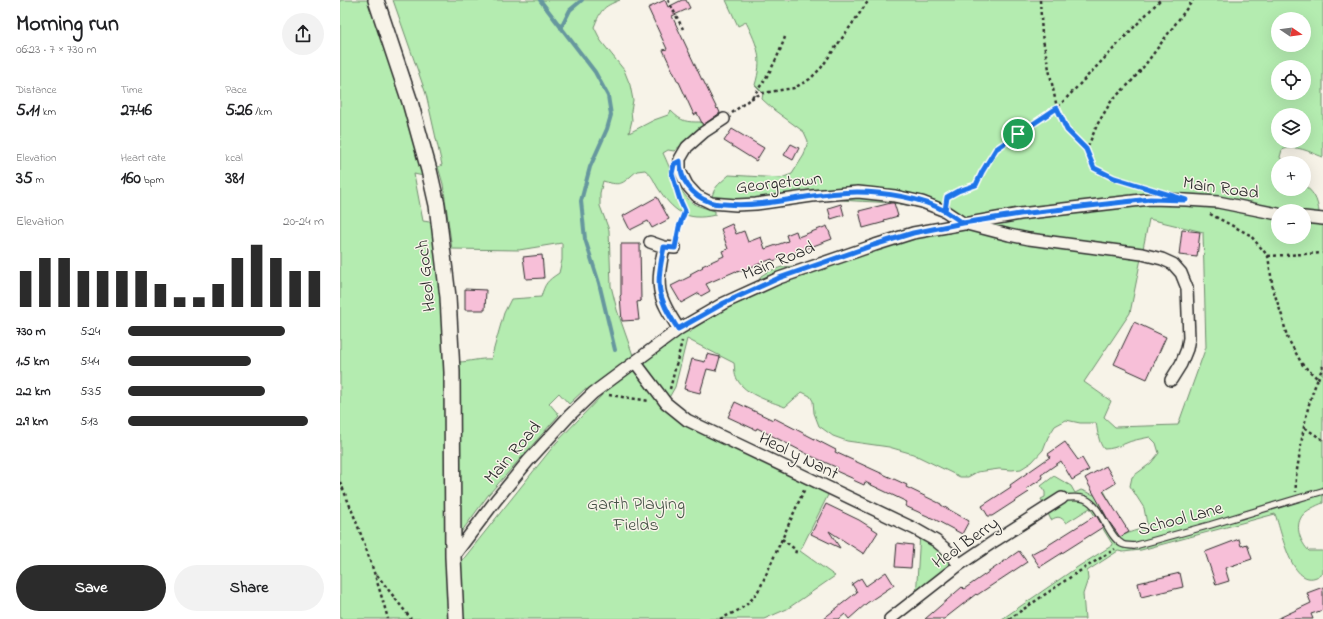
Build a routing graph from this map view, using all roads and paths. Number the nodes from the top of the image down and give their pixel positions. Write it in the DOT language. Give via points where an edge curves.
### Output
graph roads {
  1 [pos="376,0"];
  2 [pos="668,0"];
  3 [pos="869,0"];
  4 [pos="1040,0"];
  5 [pos="1160,0"];
  6 [pos="1193,0"];
  7 [pos="683,29"];
  8 [pos="785,37"];
  9 [pos="750,99"];
  10 [pos="1057,108"];
  11 [pos="724,119"];
  12 [pos="1086,149"];
  13 [pos="677,188"];
  14 [pos="1150,189"];
  15 [pos="945,211"];
  16 [pos="1206,211"];
  17 [pos="1271,213"];
  18 [pos="1311,218"];
  19 [pos="1323,219"];
  20 [pos="963,223"];
  21 [pos="650,242"];
  22 [pos="664,247"];
  23 [pos="675,248"];
  24 [pos="1323,253"];
  25 [pos="1268,256"];
  26 [pos="678,329"];
  27 [pos="635,362"];
  28 [pos="1323,366"];
  29 [pos="1318,379"];
  30 [pos="1171,380"];
  31 [pos="1305,428"];
  32 [pos="1323,440"];
  33 [pos="810,479"];
  34 [pos="340,482"];
  35 [pos="1323,490"];
  36 [pos="1062,498"];
  37 [pos="1297,498"];
  38 [pos="782,538"];
  39 [pos="1123,544"];
  40 [pos="795,555"];
  41 [pos="453,557"];
  42 [pos="959,566"];
  43 [pos="375,573"];
  44 [pos="388,619"];
  45 [pos="411,619"];
  46 [pos="456,619"];
  47 [pos="720,619"];
  48 [pos="890,619"];
  49 [pos="1009,619"];
  1 -- 41 [label="street, Heol Goch" via="410,102 437,205 448,297 452,372"];
  2 -- 7 [label="path"];
  3 -- 9 [label="path" via="821,68 810,79 794,88 763,93"];
  4 -- 10 [label="path" via="1042,35"];
  5 -- 10 [label="path"];
  6 -- 12 [label="path" via="1140,71 1112,100"];
  8 -- 9 [label="path" via="779,56"];
  9 -- 11 [label="path"];
  10 -- 12 [label="path" via="1067,130"];
  10 -- 15 [label="path" via="996,149 976,185 947,197"];
  11 -- 15 [label="street, Georgetown" via="687,147 680,159 680,171 687,185 697,196 711,203 756,204 858,192 895,196 922,202"];
  12 -- 14 [label="path" via="1094,168 1114,178"];
  13 -- 23 [label="path" via="685,211"];
  15 -- 20 [label="street, Georgetown"];
  16 -- 25 [label="path" via="1250,235"];
  17 -- 20 [label="street, Main Road" via="1218,202 1150,199"];
  18 -- 19 [label="street"];
  20 -- 26 [label="street, Main Road" via="900,237 779,278 724,303"];
  20 -- 30 [label="street" via="1029,239 1142,254 1173,264 1181,273 1187,288 1189,338 1181,364"];
  21 -- 22 [label="street"];
  22 -- 23 [label="street"];
  22 -- 26 [label="street" via="658,286 661,298"];
  24 -- 25 [label="path"];
  25 -- 29 [label="path" via="1273,289 1288,337 1302,364"];
  26 -- 27 [label="street, Main Road"];
  27 -- 33 [label="street, Heol y Nant" via="666,403 687,420"];
  27 -- 41 [label="street, Main Road" via="593,393 570,414 523,466"];
  28 -- 29 [label="path"];
  29 -- 31 [label="path"];
  31 -- 32 [label="path"];
  31 -- 37 [label="path" via="1295,479"];
  33 -- 38 [label="path"];
  33 -- 42 [label="street, Heol y Nant" via="936,541 949,552"];
  34 -- 43 [label="path"];
  35 -- 37 [label="lane, School Lane"];
  36 -- 39 [label="lane, School Lane" via="1081,498 1088,501 1096,508 1117,540"];
  36 -- 42 [label="street, Heol Berry"];
  37 -- 39 [label="lane, School Lane" via="1210,526 1134,546"];
  38 -- 40 [label="path" via="796,550"];
  38 -- 47 [label="path" via="760,588 748,604"];
  39 -- 49 [label="path"];
  41 -- 46 [label="street"];
  42 -- 48 [label="street, Heol Berry"];
  43 -- 44 [label="path"];
  43 -- 45 [label="path"];
}
